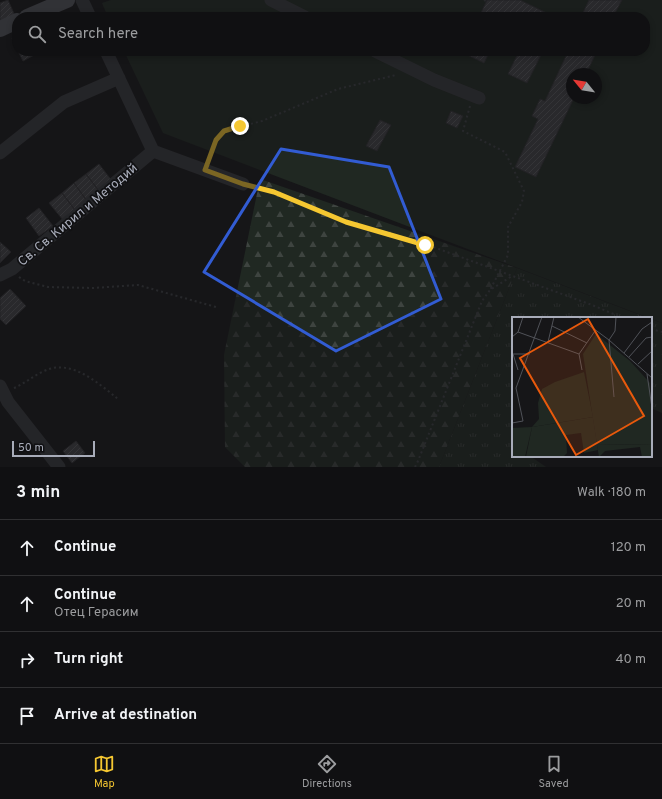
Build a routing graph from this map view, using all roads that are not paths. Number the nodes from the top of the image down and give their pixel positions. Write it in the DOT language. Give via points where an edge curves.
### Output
graph roads {
  1 [pos="67,0"];
  2 [pos="82,0"];
  3 [pos="271,0"];
  4 [pos="43,5"];
  5 [pos="34,12"];
  6 [pos="88,12"];
  7 [pos="295,12"];
  8 [pos="12,23"];
  9 [pos="0,29"];
  10 [pos="108,56"];
  11 [pos="385,56"];
  12 [pos="118,78"];
  13 [pos="476,96"];
  14 [pos="153,151"];
  15 [pos="0,153"];
  16 [pos="243,184"];
  17 [pos="3,273"];
  18 [pos="1,387"];
  19 [pos="4,407"];
  20 [pos="59,467"];
  1 -- 4 [label="main road"];
  2 -- 6 [label="street"];
  3 -- 7 [label="street"];
  4 -- 5 [label="main road"];
  8 -- 9 [label="main road"];
  10 -- 12 [label="street"];
  11 -- 13 [label="street"];
  12 -- 14 [label="street"];
  12 -- 15 [label="street" via="64,102"];
  14 -- 16 [label="street"];
  14 -- 17 [label="street, Св. Св. Кирил и Методий"];
  18 -- 19 [label="street"];
  19 -- 20 [label="street"];
}
